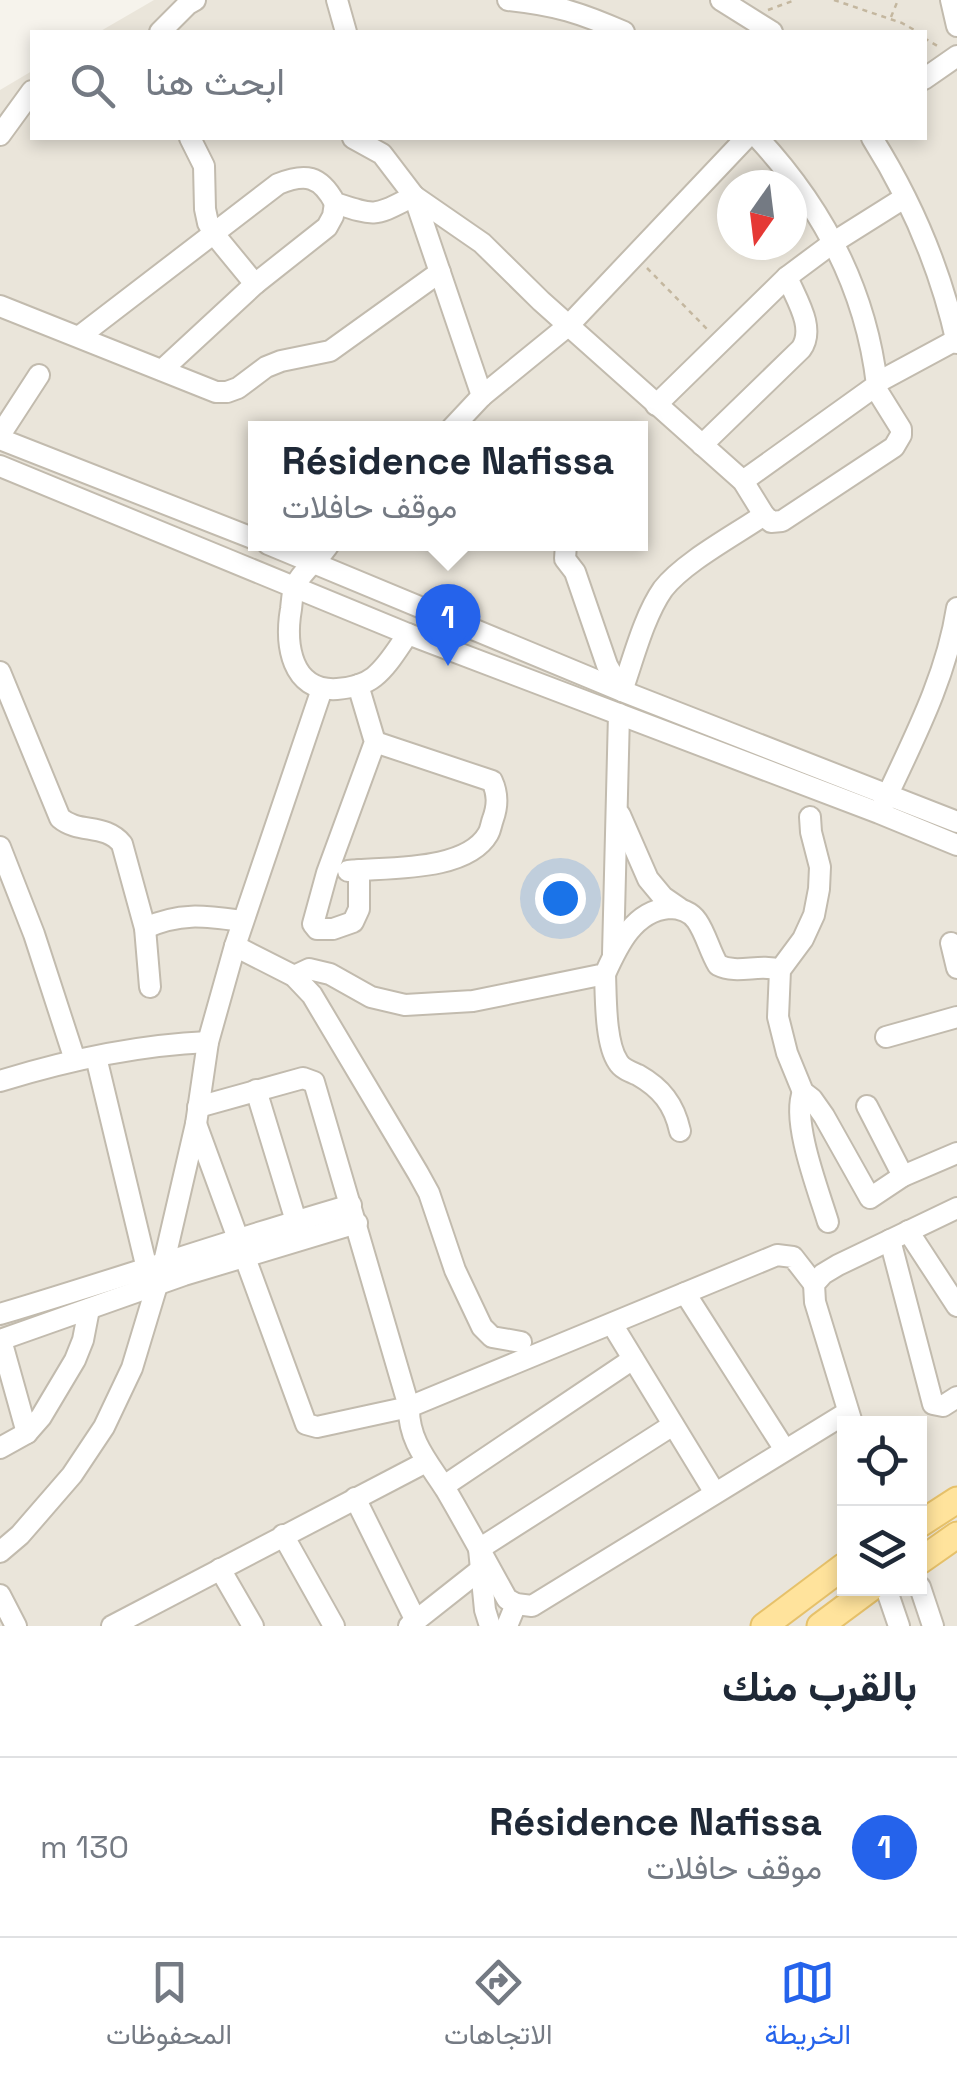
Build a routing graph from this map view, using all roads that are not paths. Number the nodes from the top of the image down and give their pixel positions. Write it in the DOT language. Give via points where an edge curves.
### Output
graph roads {
  1 [pos="195,0"];
  2 [pos="336,0"];
  3 [pos="508,0"];
  4 [pos="607,0"];
  5 [pos="721,0"];
  6 [pos="950,0"];
  7 [pos="748,11"];
  8 [pos="598,20"];
  9 [pos="957,26"];
  10 [pos="163,30"];
  11 [pos="345,30"];
  12 [pos="620,30"];
  13 [pos="770,30"];
  14 [pos="957,56"];
  15 [pos="927,77"];
  16 [pos="30,94"];
  17 [pos="0,135"];
  18 [pos="191,140"];
  19 [pos="357,140"];
  20 [pos="744,140"];
  21 [pos="760,140"];
  22 [pos="873,140"];
  23 [pos="414,196"];
  24 [pos="904,198"];
  25 [pos="335,203"];
  26 [pos="214,234"];
  27 [pos="834,242"];
  28 [pos="440,272"];
  29 [pos="787,277"];
  30 [pos="255,284"];
  31 [pos="0,306"];
  32 [pos="569,325"];
  33 [pos="80,336"];
  34 [pos="957,342"];
  35 [pos="162,370"];
  36 [pos="39,375"];
  37 [pos="877,385"];
  38 [pos="482,396"];
  39 [pos="656,405"];
  40 [pos="459,421"];
  41 [pos="0,437"];
  42 [pos="702,446"];
  43 [pos="0,466"];
  44 [pos="743,481"];
  45 [pos="764,516"];
  46 [pos="248,536"];
  47 [pos="286,551"];
  48 [pos="323,551"];
  49 [pos="566,551"];
  50 [pos="315,562"];
  51 [pos="294,586"];
  52 [pos="957,608"];
  53 [pos="408,634"];
  54 [pos="955,636"];
  55 [pos="0,672"];
  56 [pos="358,685"];
  57 [pos="623,687"];
  58 [pos="322,689"];
  59 [pos="619,714"];
  60 [pos="375,742"];
  61 [pos="883,805"];
  62 [pos="618,811"];
  63 [pos="810,816"];
  64 [pos="957,822"];
  65 [pos="930,823"];
  66 [pos="957,845"];
  67 [pos="0,847"];
  68 [pos="359,870"];
  69 [pos="326,873"];
  70 [pos="679,908"];
  71 [pos="242,921"];
  72 [pos="145,928"];
  73 [pos="951,942"];
  74 [pos="235,946"];
  75 [pos="609,965"];
  76 [pos="957,968"];
  77 [pos="780,970"];
  78 [pos="294,976"];
  79 [pos="150,987"];
  80 [pos="957,1017"];
  81 [pos="886,1036"];
  82 [pos="208,1042"];
  83 [pos="96,1056"];
  84 [pos="75,1060"];
  85 [pos="0,1081"];
  86 [pos="256,1090"];
  87 [pos="802,1092"];
  88 [pos="867,1106"];
  89 [pos="197,1115"];
  90 [pos="680,1130"];
  91 [pos="957,1152"];
  92 [pos="903,1176"];
  93 [pos="957,1208"];
  94 [pos="354,1214"];
  95 [pos="296,1221"];
  96 [pos="828,1222"];
  97 [pos="899,1235"];
  98 [pos="242,1247"];
  99 [pos="924,1256"];
  100 [pos="898,1266"];
  101 [pos="156,1272"];
  102 [pos="814,1284"];
  103 [pos="686,1293"];
  104 [pos="957,1306"];
  105 [pos="89,1309"];
  106 [pos="0,1314"];
  107 [pos="612,1324"];
  108 [pos="1,1340"];
  109 [pos="521,1342"];
  110 [pos="633,1359"];
  111 [pos="957,1397"];
  112 [pos="410,1407"];
  113 [pos="849,1416"];
  114 [pos="673,1424"];
  115 [pos="837,1424"];
  116 [pos="27,1433"];
  117 [pos="0,1448"];
  118 [pos="786,1450"];
  119 [pos="426,1462"];
  120 [pos="444,1486"];
  121 [pos="715,1493"];
  122 [pos="355,1498"];
  123 [pos="957,1500"];
  124 [pos="927,1519"];
  125 [pos="283,1535"];
  126 [pos="957,1536"];
  127 [pos="478,1548"];
  128 [pos="0,1552"];
  129 [pos="927,1556"];
  130 [pos="220,1569"];
  131 [pos="480,1570"];
  132 [pos="837,1571"];
  133 [pos="0,1595"];
  134 [pos="861,1596"];
  135 [pos="889,1596"];
  136 [pos="923,1596"];
  137 [pos="516,1604"];
  138 [pos="412,1623"];
  139 [pos="16,1626"];
  140 [pos="112,1626"];
  141 [pos="252,1626"];
  142 [pos="334,1626"];
  143 [pos="490,1626"];
  144 [pos="507,1626"];
  145 [pos="764,1626"];
  146 [pos="820,1626"];
  147 [pos="899,1626"];
  148 [pos="933,1626"];
  1 -- 10 [label="street"];
  2 -- 11 [label="street"];
  3 -- 8 [label="street"];
  4 -- 8 [label="street"];
  5 -- 7 [label="street"];
  6 -- 9 [label="street"];
  7 -- 13 [label="street"];
  8 -- 12 [label="street"];
  14 -- 15 [label="street"];
  16 -- 17 [label="street"];
  18 -- 26 [label="street" via="204,166 206,216"];
  19 -- 23 [label="street" via="382,154"];
  20 -- 32 [label="street"];
  21 -- 27 [label="street"];
  22 -- 24 [label="street"];
  23 -- 25 [label="street" via="374,214"];
  23 -- 28 [label="street"];
  23 -- 32 [label="street" via="472,236"];
  24 -- 27 [label="street"];
  24 -- 34 [label="street" via="939,277"];
  25 -- 26 [label="street" via="316,181 298,176"];
  25 -- 30 [label="street" via="326,228"];
  26 -- 30 [label="street"];
  26 -- 33 [label="street"];
  27 -- 29 [label="street"];
  27 -- 37 [label="street" via="862,310"];
  28 -- 35 [label="street" via="330,351 266,367 228,392"];
  28 -- 38 [label="street"];
  29 -- 39 [label="street"];
  29 -- 42 [label="street" via="807,340"];
  30 -- 35 [label="street"];
  31 -- 33 [label="street"];
  32 -- 38 [label="street"];
  32 -- 39 [label="street"];
  33 -- 35 [label="street"];
  34 -- 37 [label="street"];
  36 -- 41 [label="street"];
  37 -- 44 [label="street"];
  37 -- 45 [label="street" via="900,429 899,442 782,521"];
  38 -- 40 [label="street"];
  39 -- 42 [label="street"];
  41 -- 46 [label="street"];
  42 -- 44 [label="street"];
  43 -- 51 [label="street"];
  44 -- 45 [label="street"];
  45 -- 57 [label="street" via="660,593"];
  47 -- 50 [label="street"];
  48 -- 50 [label="street"];
  49 -- 57 [label="street" via="606,665"];
  50 -- 51 [label="street"];
  50 -- 57 [label="street"];
  51 -- 53 [label="street"];
  51 -- 58 [label="street" via="289,651 302,675"];
  52 -- 54 [label="street"];
  53 -- 56 [label="street" via="373,678"];
  53 -- 59 [label="street"];
  54 -- 61 [label="street"];
  55 -- 72 [label="street" via="60,818 69,826 114,834 122,844"];
  56 -- 58 [label="street"];
  56 -- 60 [label="street"];
  57 -- 61 [label="street"];
  58 -- 71 [label="street"];
  59 -- 61 [label="street"];
  59 -- 62 [label="street"];
  60 -- 68 [label="street" via="492,781 497,807 488,835 451,861"];
  60 -- 69 [label="street"];
  61 -- 65 [label="street"];
  62 -- 70 [label="street" via="648,879"];
  62 -- 75 [label="street"];
  63 -- 77 [label="street" via="819,890 804,940"];
  64 -- 65 [label="street"];
  65 -- 66 [label="street"];
  67 -- 84 [label="street"];
  68 -- 69 [label="street"];
  68 -- 69 [label="street" via="353,922 318,930 313,924"];
  70 -- 75 [label="street" via="643,916"];
  70 -- 77 [label="street" via="697,920 718,965"];
  71 -- 72 [label="street" via="175,917"];
  71 -- 74 [label="street"];
  72 -- 79 [label="street"];
  73 -- 76 [label="street"];
  74 -- 78 [label="street"];
  74 -- 82 [label="street"];
  75 -- 78 [label="street" via="474,1001 405,1006 330,974 310,969"];
  75 -- 90 [label="street" via="606,1020 616,1060 657,1086"];
  77 -- 87 [label="street" via="778,1018"];
  78 -- 109 [label="street" via="312,995 429,1193 482,1327 492,1337"];
  80 -- 81 [label="street"];
  82 -- 83 [label="street"];
  82 -- 89 [label="street"];
  83 -- 84 [label="street"];
  83 -- 101 [label="street"];
  84 -- 85 [label="street"];
  86 -- 89 [label="street"];
  86 -- 94 [label="street" via="303,1078 314,1082"];
  86 -- 95 [label="street"];
  87 -- 92 [label="street" via="824,1116 870,1198"];
  87 -- 96 [label="street" via="800,1120"];
  88 -- 92 [label="street"];
  89 -- 98 [label="street"];
  89 -- 101 [label="street"];
  91 -- 92 [label="street"];
  93 -- 97 [label="street"];
  94 -- 95 [label="street"];
  94 -- 98 [label="street"];
  94 -- 112 [label="street"];
  95 -- 98 [label="street"];
  97 -- 99 [label="street"];
  97 -- 100 [label="street"];
  97 -- 102 [label="street"];
  98 -- 101 [label="street"];
  98 -- 112 [label="street" via="306,1424 318,1428"];
  99 -- 100 [label="street"];
  99 -- 104 [label="street"];
  100 -- 111 [label="street" via="933,1404"];
  101 -- 105 [label="street"];
  101 -- 106 [label="street"];
  101 -- 128 [label="street" via="132,1368 104,1427 72,1475"];
  102 -- 103 [label="street" via="793,1257 777,1255"];
  102 -- 113 [label="street"];
  103 -- 107 [label="street"];
  103 -- 118 [label="street"];
  105 -- 108 [label="street"];
  105 -- 116 [label="street" via="74,1360"];
  107 -- 110 [label="street"];
  107 -- 112 [label="street"];
  108 -- 116 [label="street"];
  110 -- 114 [label="street"];
  110 -- 120 [label="street"];
  112 -- 119 [label="street" via="411,1429"];
  114 -- 121 [label="street"];
  114 -- 127 [label="street"];
  115 -- 118 [label="street"];
  116 -- 117 [label="street"];
  118 -- 121 [label="street"];
  119 -- 120 [label="street"];
  119 -- 122 [label="street"];
  120 -- 127 [label="street"];
  121 -- 137 [label="street" via="532,1606"];
  122 -- 125 [label="street"];
  122 -- 138 [label="street"];
  123 -- 124 [label="main road"];
  125 -- 130 [label="street"];
  125 -- 142 [label="street"];
  126 -- 129 [label="main road"];
  127 -- 131 [label="street"];
  127 -- 137 [label="street"];
  130 -- 140 [label="street"];
  130 -- 141 [label="street"];
  131 -- 138 [label="street"];
  131 -- 143 [label="street"];
  132 -- 145 [label="main road"];
  133 -- 139 [label="street"];
  134 -- 146 [label="main road"];
  135 -- 147 [label="street"];
  136 -- 148 [label="street"];
  137 -- 144 [label="street"];
}
